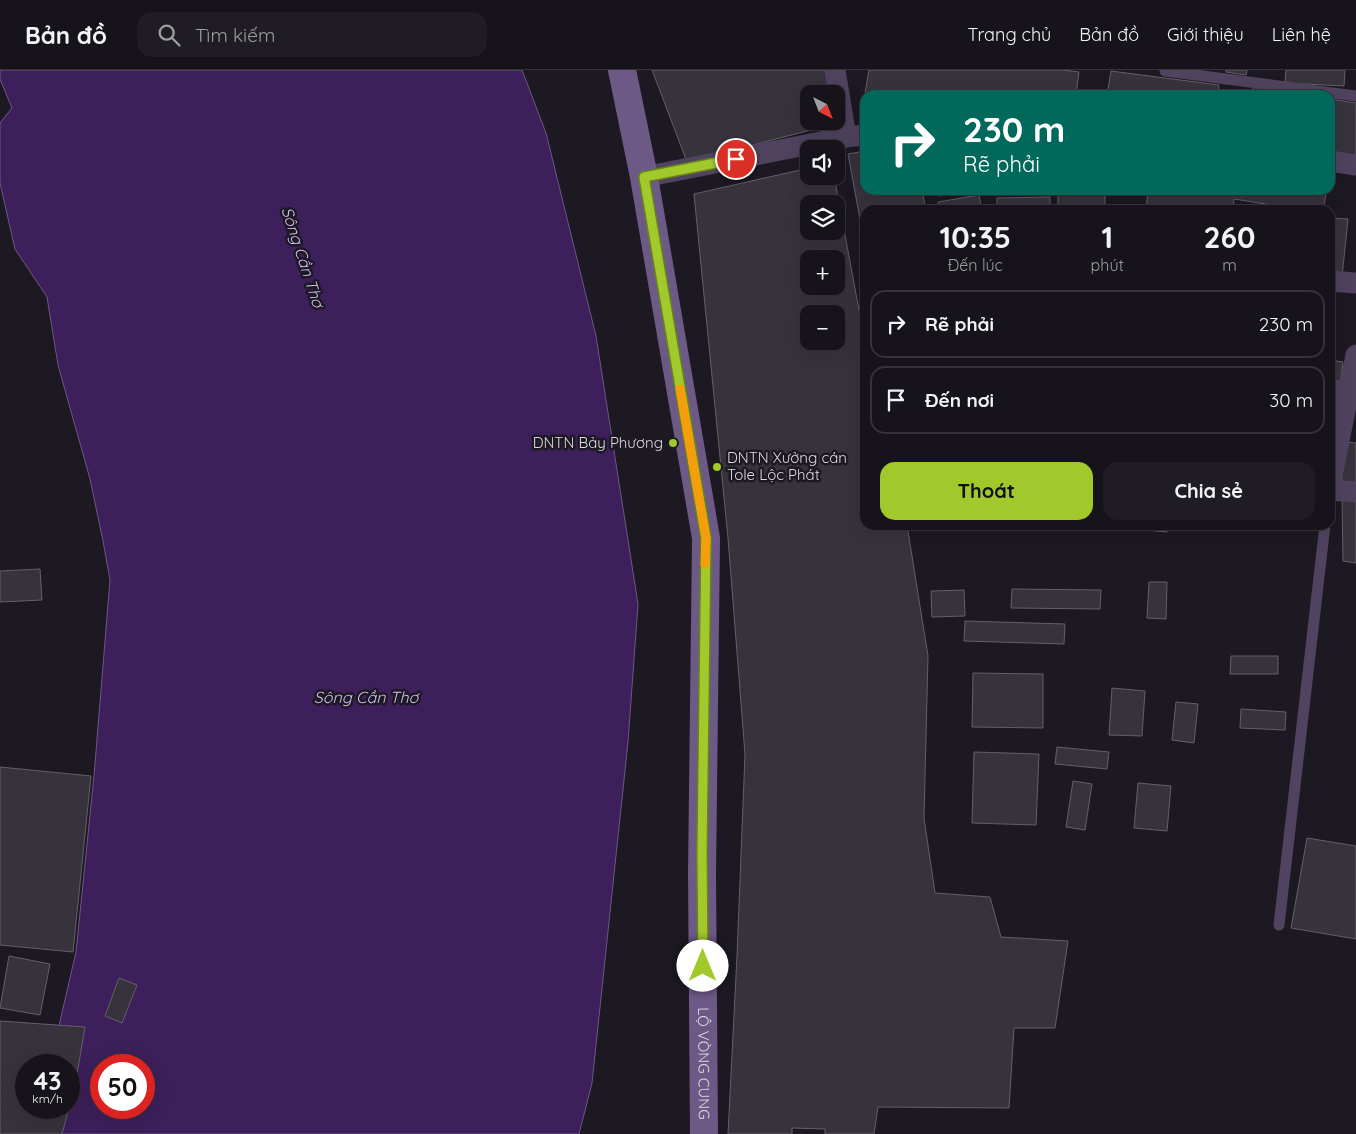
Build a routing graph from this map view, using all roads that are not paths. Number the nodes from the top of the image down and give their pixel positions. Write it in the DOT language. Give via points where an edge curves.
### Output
graph roads {
  1 [pos="622,70"];
  2 [pos="835,70"];
  3 [pos="1165,71"];
  4 [pos="1310,90"];
  5 [pos="1335,93"];
  6 [pos="1356,96"];
  7 [pos="856,136"];
  8 [pos="1335,162"];
  9 [pos="1356,165"];
  10 [pos="644,177"];
  11 [pos="1335,281"];
  12 [pos="1356,283"];
  13 [pos="1356,355"];
  14 [pos="1339,391"];
  15 [pos="1335,434"];
  16 [pos="1335,489"];
  17 [pos="1356,492"];
  18 [pos="1324,530"];
  19 [pos="1279,925"];
  20 [pos="704,1134"];
  1 -- 10 [label="main road, LỘ VÒNG CUNG"];
  2 -- 7 [label="street"];
  3 -- 4 [label="lane"];
  5 -- 6 [label="lane"];
  7 -- 10 [label="street"];
  8 -- 9 [label="street"];
  10 -- 20 [label="main road, LỘ VÒNG CUNG" via="706,538 702,873"];
  11 -- 12 [label="street"];
  13 -- 14 [label="street"];
  14 -- 15 [label="street"];
  16 -- 17 [label="street"];
  18 -- 19 [label="lane"];
}
